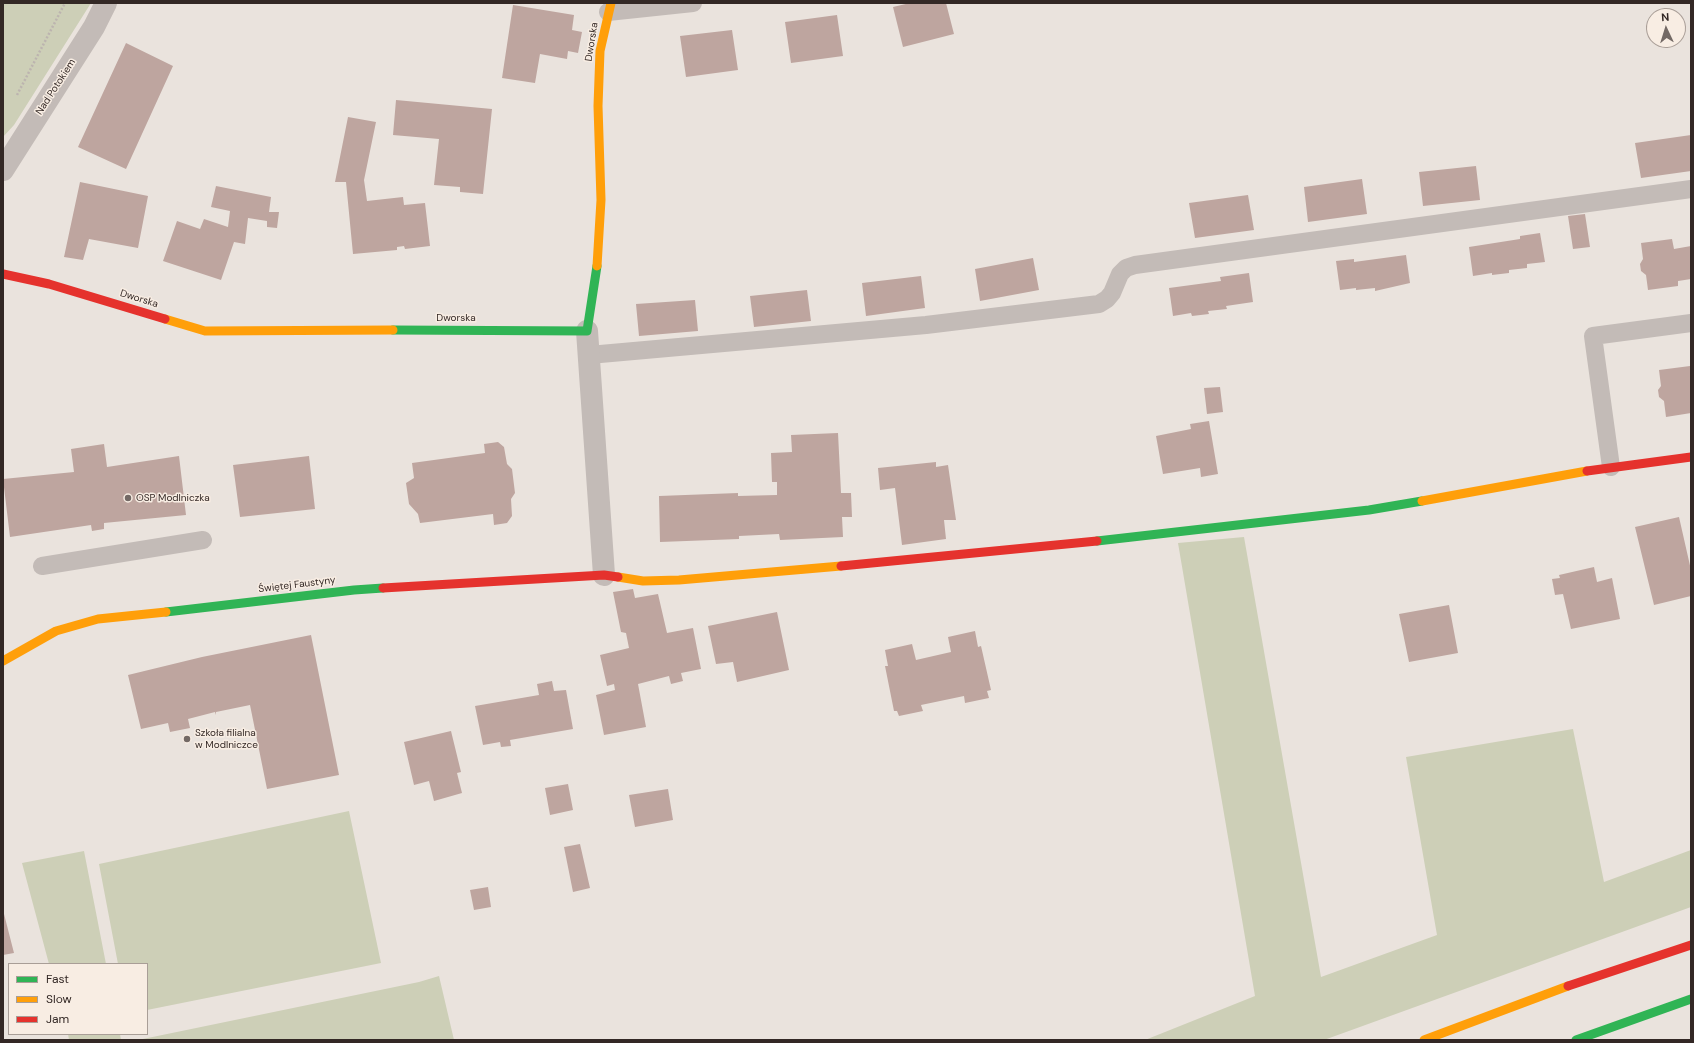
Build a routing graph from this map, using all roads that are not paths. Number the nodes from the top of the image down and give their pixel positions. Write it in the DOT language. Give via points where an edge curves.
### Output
graph roads {
  1 [pos="106,3"];
  2 [pos="693,3"];
  3 [pos="610,8"];
  4 [pos="3,170"];
  5 [pos="1691,189"];
  6 [pos="3,274"];
  7 [pos="1691,323"];
  8 [pos="587,331"];
  9 [pos="589,355"];
  10 [pos="1691,457"];
  11 [pos="1611,467"];
  12 [pos="203,540"];
  13 [pos="42,566"];
  14 [pos="604,574"];
  15 [pos="3,661"];
  16 [pos="1691,945"];
  17 [pos="1691,1000"];
  18 [pos="1424,1040"];
  19 [pos="1576,1040"];
  1 -- 4 [label="street, Nad Potokiem" via="94,27"];
  2 -- 3 [label="lane"];
  3 -- 8 [label="main road, Dworska" via="600,51 599,254"];
  5 -- 9 [label="lane" via="1135,265 1126,268 1120,274 1112,293 1099,304 926,325"];
  6 -- 8 [label="main road, Dworska" via="49,284 205,331"];
  7 -- 11 [label="lane" via="1594,336"];
  8 -- 9 [label="street"];
  9 -- 14 [label="street"];
  10 -- 11 [label="main road, Świętej Faustyny"];
  11 -- 14 [label="main road, Świętej Faustyny" via="1369,510 1131,538 686,579 643,581"];
  12 -- 13 [label="lane"];
  14 -- 15 [label="main road, Świętej Faustyny" via="354,590 98,619 56,631"];
  16 -- 18 [label="main road" via="1560,989"];
  17 -- 19 [label="main road"];
}
